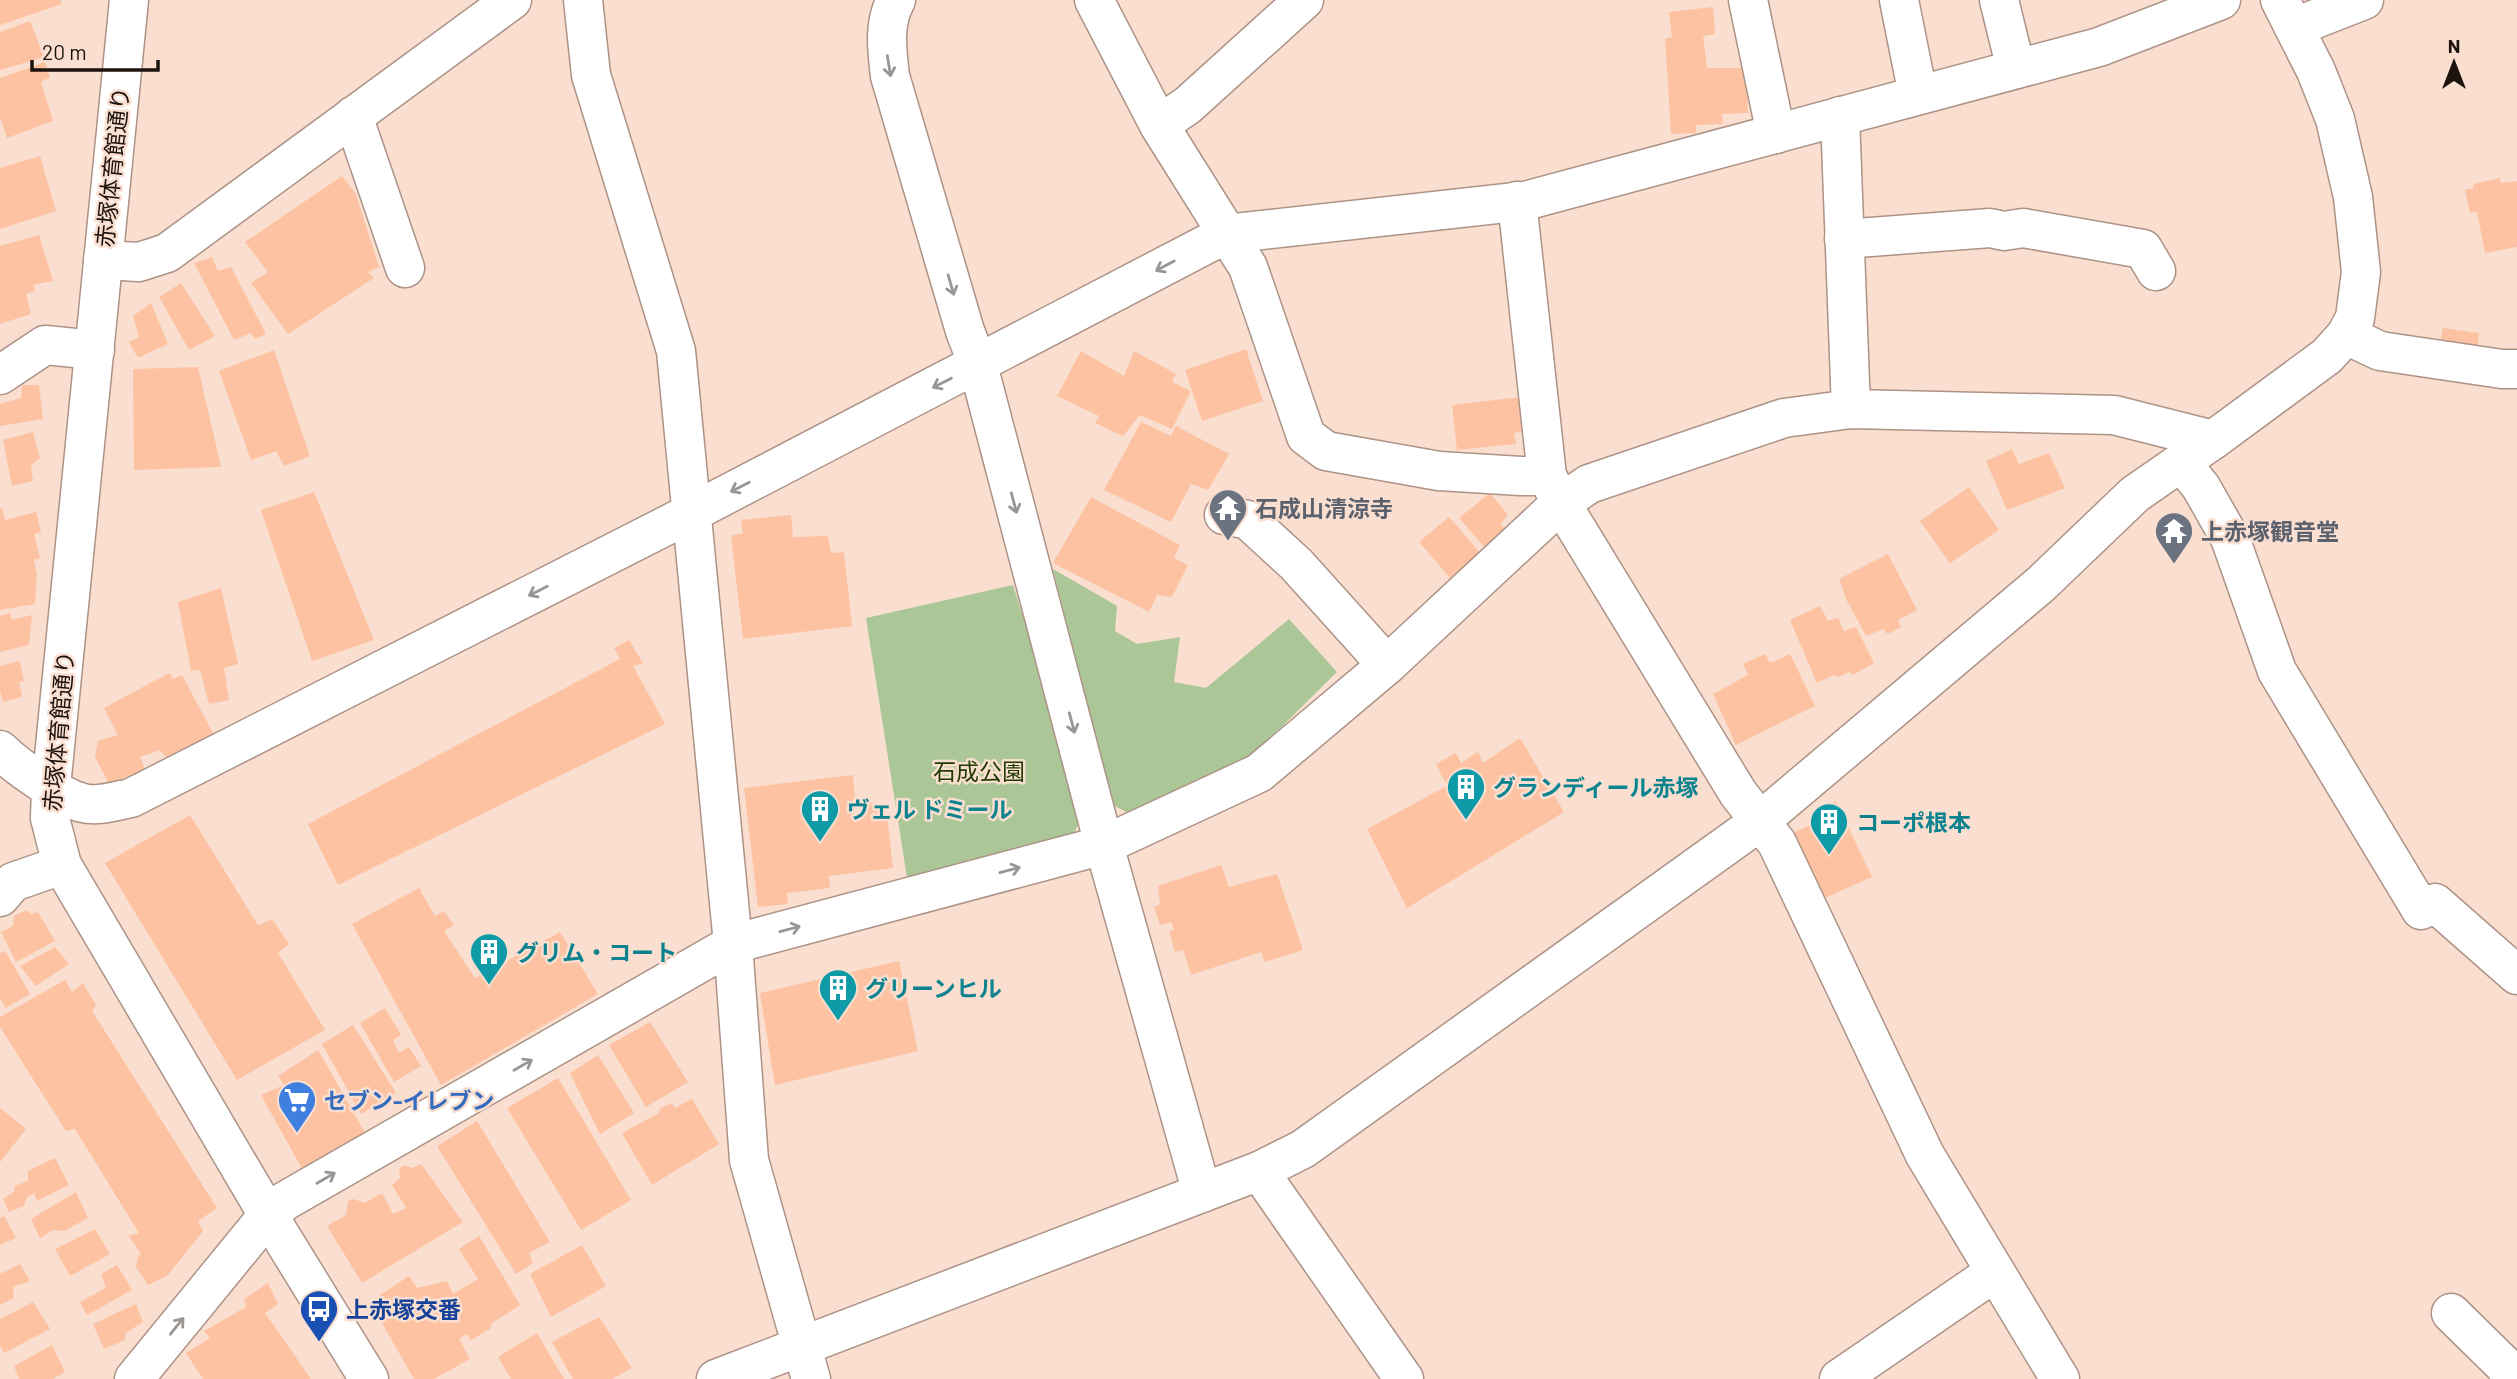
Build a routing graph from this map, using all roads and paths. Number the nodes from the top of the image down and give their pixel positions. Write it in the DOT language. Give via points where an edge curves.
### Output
graph roads {
  1 [pos="129,0"];
  2 [pos="512,0"];
  3 [pos="583,0"];
  4 [pos="896,0"];
  5 [pos="1094,0"];
  6 [pos="1304,0"];
  7 [pos="1748,0"];
  8 [pos="1899,0"];
  9 [pos="1999,0"];
  10 [pos="2221,0"];
  11 [pos="2364,0"];
  12 [pos="2288,13"];
  13 [pos="2016,69"];
  14 [pos="1918,95"];
  15 [pos="353,116"];
  16 [pos="1840,116"];
  17 [pos="1159,125"];
  18 [pos="1776,134"];
  19 [pos="1517,201"];
  20 [pos="1226,234"];
  21 [pos="1844,239"];
  22 [pos="103,260"];
  23 [pos="405,268"];
  24 [pos="2156,271"];
  25 [pos="2346,335"];
  26 [pos="94,350"];
  27 [pos="978,365"];
  28 [pos="2517,369"];
  29 [pos="0,375"];
  30 [pos="1851,409"];
  31 [pos="2213,440"];
  32 [pos="2181,462"];
  33 [pos="1554,489"];
  34 [pos="691,513"];
  35 [pos="1224,515"];
  36 [pos="1387,665"];
  37 [pos="0,750"];
  38 [pos="51,787"];
  39 [pos="1759,822"];
  40 [pos="1104,845"];
  41 [pos="62,865"];
  42 [pos="0,897"];
  43 [pos="733,944"];
  44 [pos="2517,975"];
  45 [pos="1259,1171"];
  46 [pos="1202,1193"];
  47 [pos="268,1215"];
  48 [pos="1995,1272"];
  49 [pos="2451,1313"];
  50 [pos="807,1363"];
  51 [pos="134,1379"];
  52 [pos="369,1379"];
  53 [pos="716,1379"];
  54 [pos="1404,1379"];
  55 [pos="1839,1379"];
  56 [pos="2060,1379"];
  57 [pos="2513,1379"];
  1 -- 22 [label="street, 赤塚体育館通り"];
  2 -- 15 [label="street"];
  3 -- 34 [label="street" via="591,75 676,351"];
  4 -- 27 [label="street, one-way" via="885,40 890,76"];
  5 -- 17 [label="street"];
  6 -- 17 [label="street" via="1188,105"];
  7 -- 18 [label="street"];
  8 -- 14 [label="street"];
  9 -- 13 [label="street"];
  10 -- 13 [label="street" via="2099,47"];
  11 -- 12 [label="street"];
  12 -- 25 [label="street" via="2334,119 2353,197 2361,272 2355,318"];
  13 -- 14 [label="street"];
  14 -- 16 [label="street"];
  15 -- 22 [label="street" via="166,253 139,262"];
  15 -- 23 [label="street"];
  16 -- 18 [label="street"];
  16 -- 21 [label="street"];
  17 -- 20 [label="street"];
  18 -- 19 [label="street"];
  19 -- 20 [label="street"];
  19 -- 33 [label="street"];
  20 -- 27 [label="street, one-way"];
  20 -- 33 [label="street" via="1248,267 1306,436 1326,451 1438,471 1521,477"];
  21 -- 24 [label="street" via="2023,228 2143,249"];
  21 -- 30 [label="street"];
  22 -- 26 [label="street, 赤塚体育館通り"];
  25 -- 28 [label="street" via="2381,351"];
  25 -- 31 [label="street" via="2327,356"];
  26 -- 29 [label="street" via="45,345"];
  26 -- 38 [label="street, 赤塚体育館通り"];
  27 -- 34 [label="street, one-way"];
  27 -- 40 [label="street, one-way"];
  30 -- 31 [label="street" via="2114,415"];
  30 -- 33 [label="street" via="1783,418 1589,484"];
  31 -- 32 [label="street"];
  32 -- 39 [label="street" via="2135,494 2041,584"];
  32 -- 44 [label="street" via="2230,538 2277,671 2421,910 2435,902"];
  33 -- 36 [label="street"];
  33 -- 39 [label="street"];
  34 -- 38 [label="street, one-way" via="131,798 83,804"];
  34 -- 43 [label="street"];
  35 -- 36 [label="street" via="1248,520 1277,546"];
  36 -- 40 [label="street" via="1259,773"];
  37 -- 38 [label="street"];
  38 -- 41 [label="street, 赤塚体育館通り" via="50,818"];
  39 -- 45 [label="street" via="1303,1149"];
  39 -- 48 [label="street" via="1777,844 1924,1155"];
  43 -- 40 [label="street, one-way"];
  40 -- 46 [label="street"];
  41 -- 42 [label="street" via="13,882"];
  41 -- 47 [label="street, 赤塚体育館通り"];
  47 -- 43 [label="street, one-way" via="285,1201"];
  43 -- 50 [label="street" via="749,1160"];
  45 -- 46 [label="street"];
  45 -- 54 [label="street"];
  46 -- 50 [label="street"];
  51 -- 47 [label="street, one-way"];
  47 -- 52 [label="street, 赤塚体育館通り"];
  48 -- 55 [label="street"];
  48 -- 56 [label="street"];
  49 -- 57 [label="street"];
  50 -- 53 [label="street"];
}
